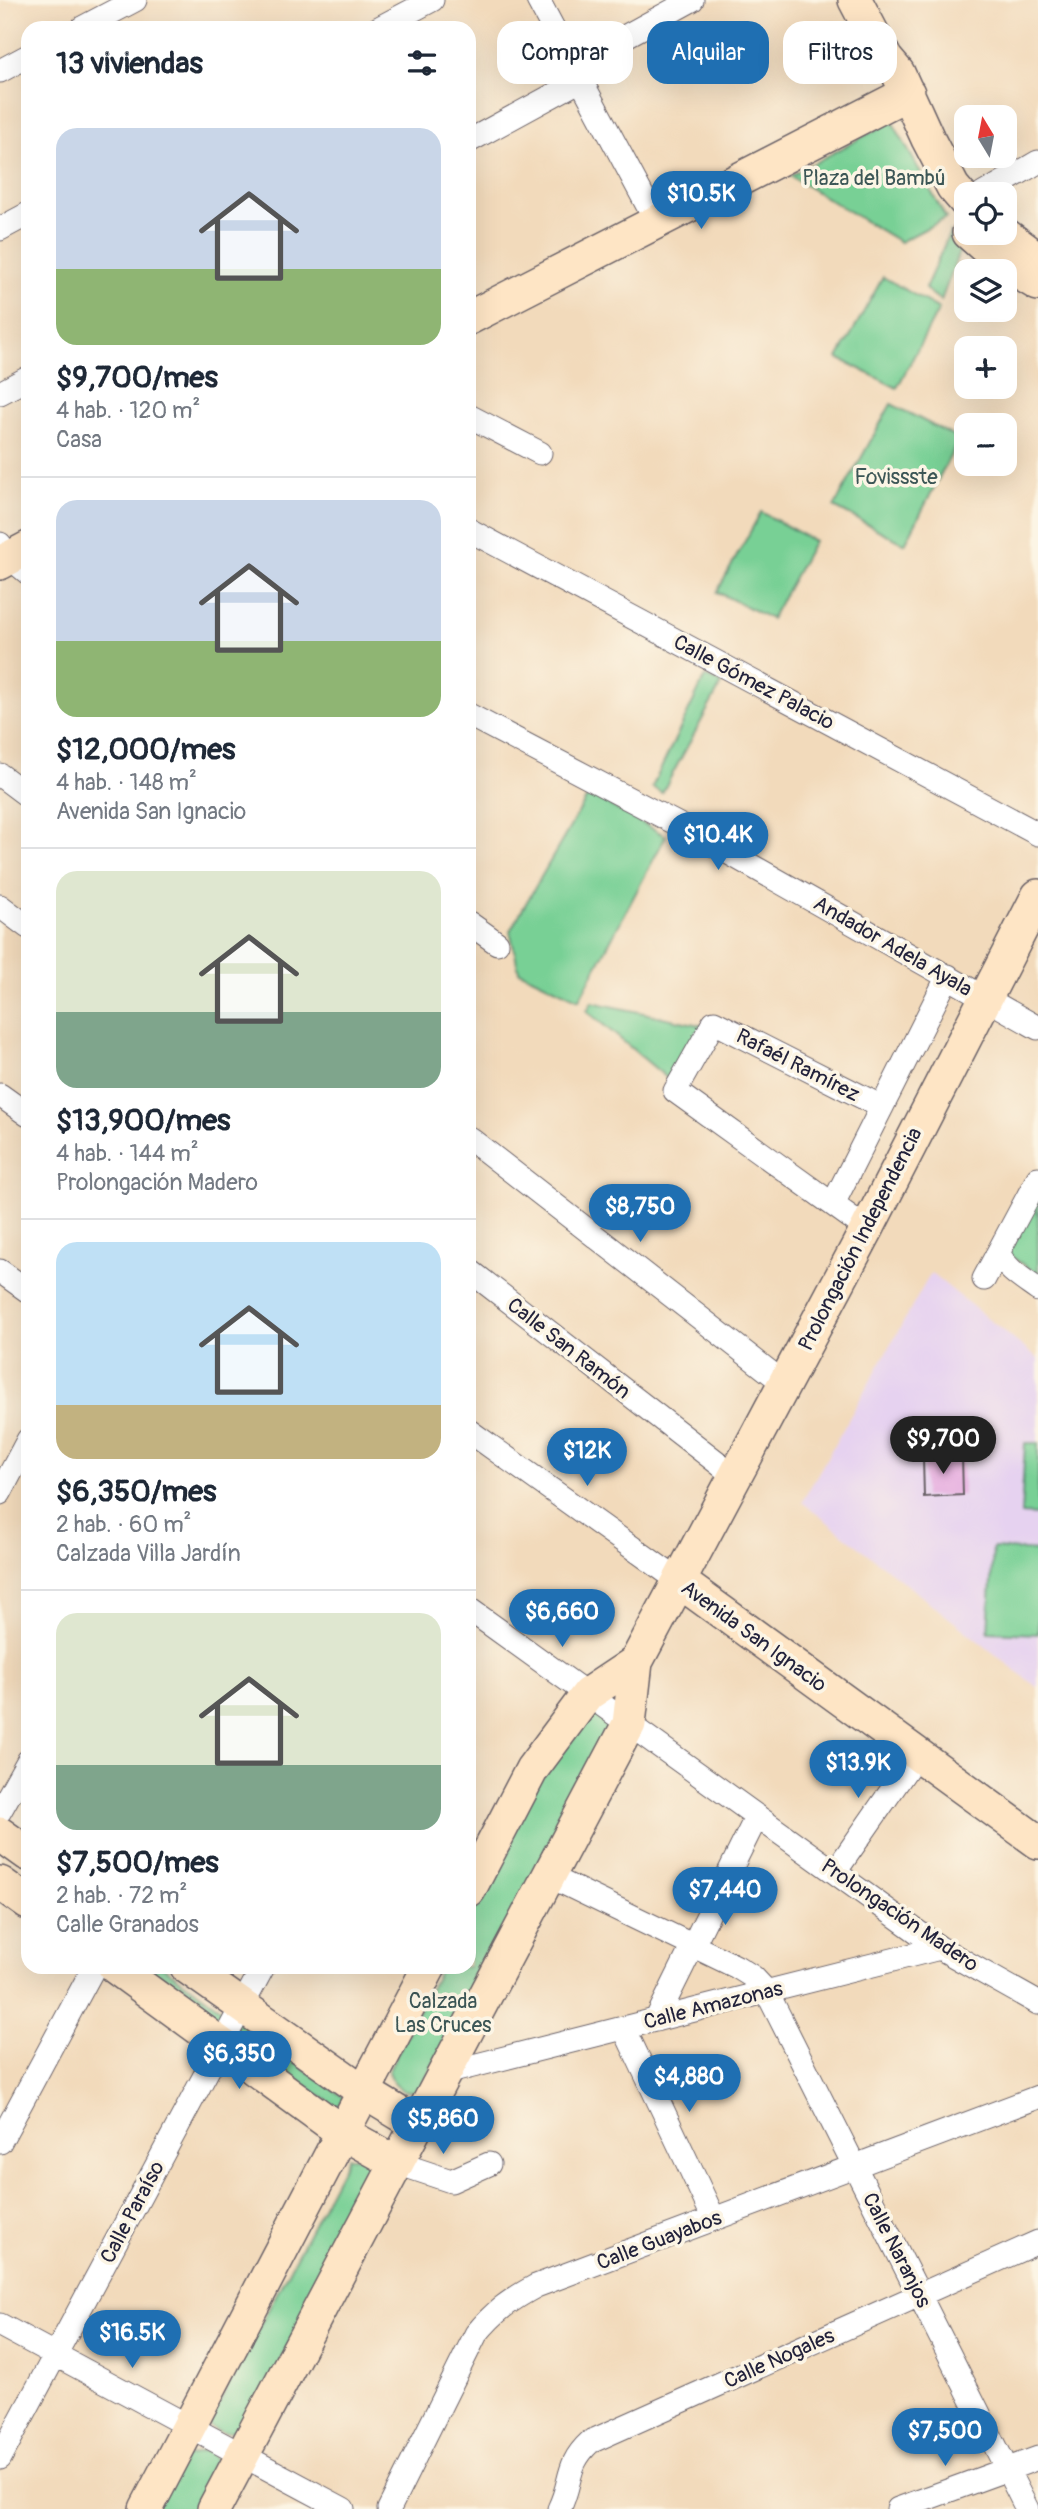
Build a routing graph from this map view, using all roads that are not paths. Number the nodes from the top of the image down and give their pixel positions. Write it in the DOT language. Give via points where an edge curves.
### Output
graph roads {
  1 [pos="135,0"];
  2 [pos="432,0"];
  3 [pos="538,0"];
  4 [pos="692,0"];
  5 [pos="855,0"];
  6 [pos="108,14"];
  7 [pos="392,21"];
  8 [pos="549,21"];
  9 [pos="865,21"];
  10 [pos="633,37"];
  11 [pos="21,60"];
  12 [pos="0,71"];
  13 [pos="560,84"];
  14 [pos="583,84"];
  15 [pos="889,84"];
  16 [pos="894,84"];
  17 [pos="476,137"];
  18 [pos="1038,162"];
  19 [pos="1004,182"];
  20 [pos="954,207"];
  21 [pos="652,214"];
  22 [pos="21,218"];
  23 [pos="0,229"];
  24 [pos="1017,243"];
  25 [pos="988,245"];
  26 [pos="565,258"];
  27 [pos="1038,259"];
  28 [pos="1038,284"];
  29 [pos="476,294"];
  30 [pos="476,314"];
  31 [pos="21,382"];
  32 [pos="0,393"];
  33 [pos="476,420"];
  34 [pos="540,453"];
  35 [pos="476,534"];
  36 [pos="21,539"];
  37 [pos="11,555"];
  38 [pos="476,719"];
  39 [pos="0,775"];
  40 [pos="21,791"];
  41 [pos="1038,834"];
  42 [pos="1038,896"];
  43 [pos="0,905"];
  44 [pos="21,922"];
  45 [pos="476,928"];
  46 [pos="497,943"];
  47 [pos="948,976"];
  48 [pos="984,998"];
  49 [pos="1038,1028"];
  50 [pos="0,1095"];
  51 [pos="882,1107"];
  52 [pos="21,1110"];
  53 [pos="476,1143"];
  54 [pos="1038,1178"];
  55 [pos="833,1204"];
  56 [pos="867,1229"];
  57 [pos="998,1253"];
  58 [pos="0,1271"];
  59 [pos="476,1275"];
  60 [pos="985,1279"];
  61 [pos="21,1286"];
  62 [pos="1038,1290"];
  63 [pos="785,1384"];
  64 [pos="476,1436"];
  65 [pos="21,1453"];
  66 [pos="736,1477"];
  67 [pos="0,1493"];
  68 [pos="679,1581"];
  69 [pos="476,1614"];
  70 [pos="636,1662"];
  71 [pos="588,1694"];
  72 [pos="629,1724"];
  73 [pos="917,1754"];
  74 [pos="21,1774"];
  75 [pos="0,1811"];
  76 [pos="757,1816"];
  77 [pos="0,1834"];
  78 [pos="1038,1842"];
  79 [pos="21,1849"];
  80 [pos="835,1872"];
  81 [pos="549,1876"];
  82 [pos="476,1877"];
  83 [pos="0,1883"];
  84 [pos="21,1898"];
  85 [pos="692,1945"];
  86 [pos="940,1948"];
  87 [pos="90,1974"];
  88 [pos="125,1974"];
  89 [pos="197,1974"];
  90 [pos="259,1974"];
  91 [pos="425,1974"];
  92 [pos="767,1992"];
  93 [pos="1038,2003"];
  94 [pos="243,2005"];
  95 [pos="656,2020"];
  96 [pos="624,2028"];
  97 [pos="222,2045"];
  98 [pos="445,2073"];
  99 [pos="364,2092"];
  100 [pos="1038,2097"];
  101 [pos="418,2124"];
  102 [pos="343,2133"];
  103 [pos="0,2142"];
  104 [pos="397,2164"];
  105 [pos="489,2164"];
  106 [pos="855,2166"];
  107 [pos="714,2219"];
  108 [pos="1038,2242"];
  109 [pos="919,2295"];
  110 [pos="0,2325"];
  111 [pos="55,2354"];
  112 [pos="190,2426"];
  113 [pos="243,2454"];
  114 [pos="0,2458"];
  115 [pos="1038,2458"];
  116 [pos="1007,2469"];
  117 [pos="146,2509"];
  118 [pos="214,2509"];
  119 [pos="343,2509"];
  120 [pos="389,2509"];
  121 [pos="559,2509"];
  122 [pos="898,2509"];
  123 [pos="1027,2509"];
  1 -- 6 [label="street"];
  2 -- 7 [label="street"];
  3 -- 8 [label="street"];
  4 -- 10 [label="street"];
  5 -- 9 [label="street"];
  11 -- 12 [label="street"];
  13 -- 17 [label="street"];
  14 -- 21 [label="street"];
  15 -- 21 [label="street"];
  16 -- 20 [label="street" via="935,191"];
  18 -- 19 [label="street"];
  21 -- 26 [label="street"];
  22 -- 23 [label="street"];
  24 -- 27 [label="street"];
  25 -- 28 [label="street" via="1004,264"];
  26 -- 29 [label="street"];
  26 -- 30 [label="street"];
  31 -- 32 [label="street"];
  33 -- 34 [label="street"];
  35 -- 41 [label="street, Calle Gómez Palacio"];
  36 -- 37 [label="street"];
  38 -- 47 [label="street, Andador Adela Ayala"];
  39 -- 40 [label="street"];
  42 -- 48 [label="street, Prolongación Independencia"];
  43 -- 44 [label="street"];
  45 -- 46 [label="street"];
  47 -- 48 [label="street, Andador Adela Ayala"];
  47 -- 51 [label="street"];
  48 -- 49 [label="street, Andador Adela Ayala"];
  48 -- 56 [label="street, Prolongación Independencia"];
  50 -- 52 [label="street"];
  51 -- 55 [label="street"];
  51 -- 55 [label="street, Rafaél Ramírez" via="714,1022 675,1091"];
  53 -- 63 [label="street"];
  54 -- 57 [label="street"];
  55 -- 56 [label="street"];
  56 -- 63 [label="street, Prolongación Independencia"];
  57 -- 60 [label="street"];
  57 -- 62 [label="street" via="1012,1271"];
  58 -- 61 [label="street"];
  59 -- 66 [label="street, Calle San Ramón"];
  63 -- 66 [label="street, Prolongación Independencia"];
  64 -- 68 [label="street, Avenida San Ignacio"];
  65 -- 67 [label="street"];
  66 -- 68 [label="street, Prolongación Independencia"];
  68 -- 70 [label="street"];
  68 -- 73 [label="street, Avenida San Ignacio"];
  69 -- 71 [label="street, Prolongación Madero"];
  70 -- 71 [label="street"];
  70 -- 72 [label="street"];
  71 -- 72 [label="street, Prolongación Madero"];
  71 -- 82 [label="street" via="532,1769"];
  72 -- 76 [label="street, Prolongación Madero"];
  72 -- 81 [label="street"];
  73 -- 78 [label="street, Avenida San Ignacio"];
  73 -- 80 [label="street"];
  74 -- 75 [label="street"];
  76 -- 80 [label="street, Prolongación Madero"];
  76 -- 85 [label="street"];
  77 -- 79 [label="street"];
  80 -- 86 [label="street, Prolongación Madero"];
  81 -- 85 [label="street"];
  81 -- 98 [label="street"];
  83 -- 84 [label="street"];
  85 -- 92 [label="street" via="737,1966"];
  85 -- 95 [label="street"];
  86 -- 92 [label="street, Calle Amazonas"];
  86 -- 93 [label="street, Prolongación Madero"];
  87 -- 103 [label="street"];
  88 -- 97 [label="street"];
  89 -- 94 [label="street"];
  90 -- 94 [label="street, Calle Paraíso"];
  91 -- 99 [label="street"];
  92 -- 95 [label="street, Calle Amazonas"];
  92 -- 106 [label="street, Calle Naranjos"];
  94 -- 97 [label="street, Calle Paraíso"];
  94 -- 99 [label="street"];
  95 -- 96 [label="street, Calle Amazonas"];
  96 -- 98 [label="street, Calle Amazonas"];
  96 -- 107 [label="street"];
  97 -- 102 [label="street"];
  97 -- 111 [label="street, Calle Paraíso"];
  98 -- 101 [label="street"];
  99 -- 101 [label="street"];
  99 -- 102 [label="street"];
  100 -- 106 [label="street, Calle Guayabos"];
  101 -- 104 [label="street"];
  102 -- 104 [label="street"];
  102 -- 112 [label="street"];
  104 -- 105 [label="street" via="451,2181"];
  104 -- 113 [label="street"];
  106 -- 107 [label="street, Calle Guayabos"];
  106 -- 109 [label="street, Calle Naranjos"];
  107 -- 120 [label="street, Calle Guayabos" via="536,2286 493,2314 476,2334"];
  108 -- 109 [label="street, Calle Nogales"];
  109 -- 116 [label="street, Calle Naranjos"];
  109 -- 121 [label="street, Calle Nogales" via="590,2442 570,2468"];
  110 -- 111 [label="street"];
  111 -- 112 [label="street"];
  111 -- 114 [label="street, Calle Paraíso"];
  112 -- 113 [label="street"];
  112 -- 117 [label="street"];
  113 -- 118 [label="street"];
  113 -- 119 [label="street"];
  115 -- 116 [label="street"];
  116 -- 122 [label="street"];
  116 -- 123 [label="street, Calle Naranjos"];
}
